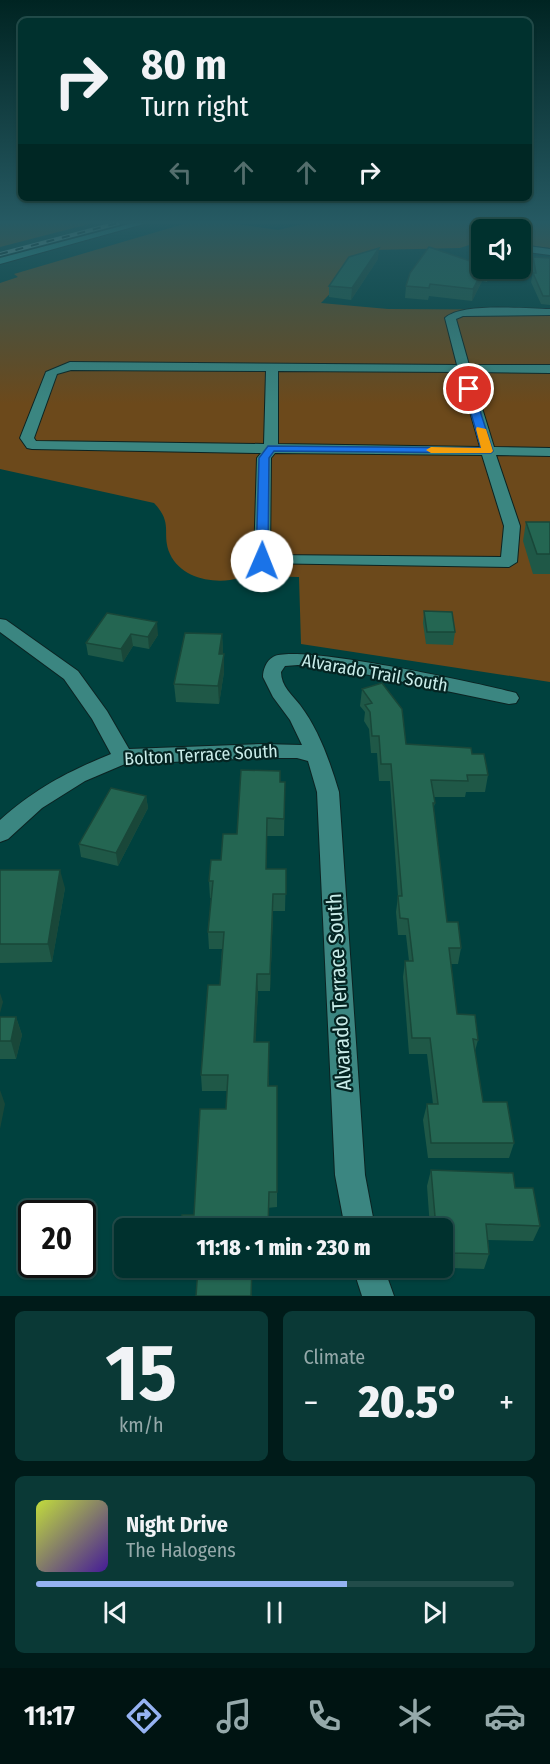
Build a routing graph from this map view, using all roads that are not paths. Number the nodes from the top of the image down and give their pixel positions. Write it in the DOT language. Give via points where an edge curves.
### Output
graph roads {
  1 [pos="550,312"];
  2 [pos="272,368"];
  3 [pos="462,369"];
  4 [pos="550,369"];
  5 [pos="271,448"];
  6 [pos="488,451"];
  7 [pos="550,452"];
  8 [pos="0,624"];
  9 [pos="509,698"];
  10 [pos="316,756"];
  11 [pos="123,757"];
  12 [pos="0,833"];
  13 [pos="358,1218"];
  14 [pos="372,1278"];
  15 [pos="378,1296"];
  1 -- 3 [label="street" via="454,314 450,318 465,366"];
  2 -- 3 [label="street"];
  2 -- 5 [label="street"];
  2 -- 5 [label="street" via="60,368 52,372 27,438 32,445 49,446"];
  3 -- 4 [label="street"];
  3 -- 6 [label="street"];
  5 -- 6 [label="street"];
  5 -- 6 [label="street" via="264,458 262,561 509,562 512,526"];
  6 -- 7 [label="street"];
  8 -- 11 [label="street" via="71,675"];
  9 -- 10 [label="street, Alvarado Trail South" via="350,665 307,659 280,661 272,670 273,680 299,719"];
  10 -- 11 [label="street, Bolton Terrace South" via="297,751 261,751"];
  10 -- 13 [label="street, Alvarado Terrace South" via="328,792 350,1175"];
  11 -- 12 [label="street, Bolton Terrace South" via="78,776 34,802"];
  14 -- 15 [label="street"];
}
